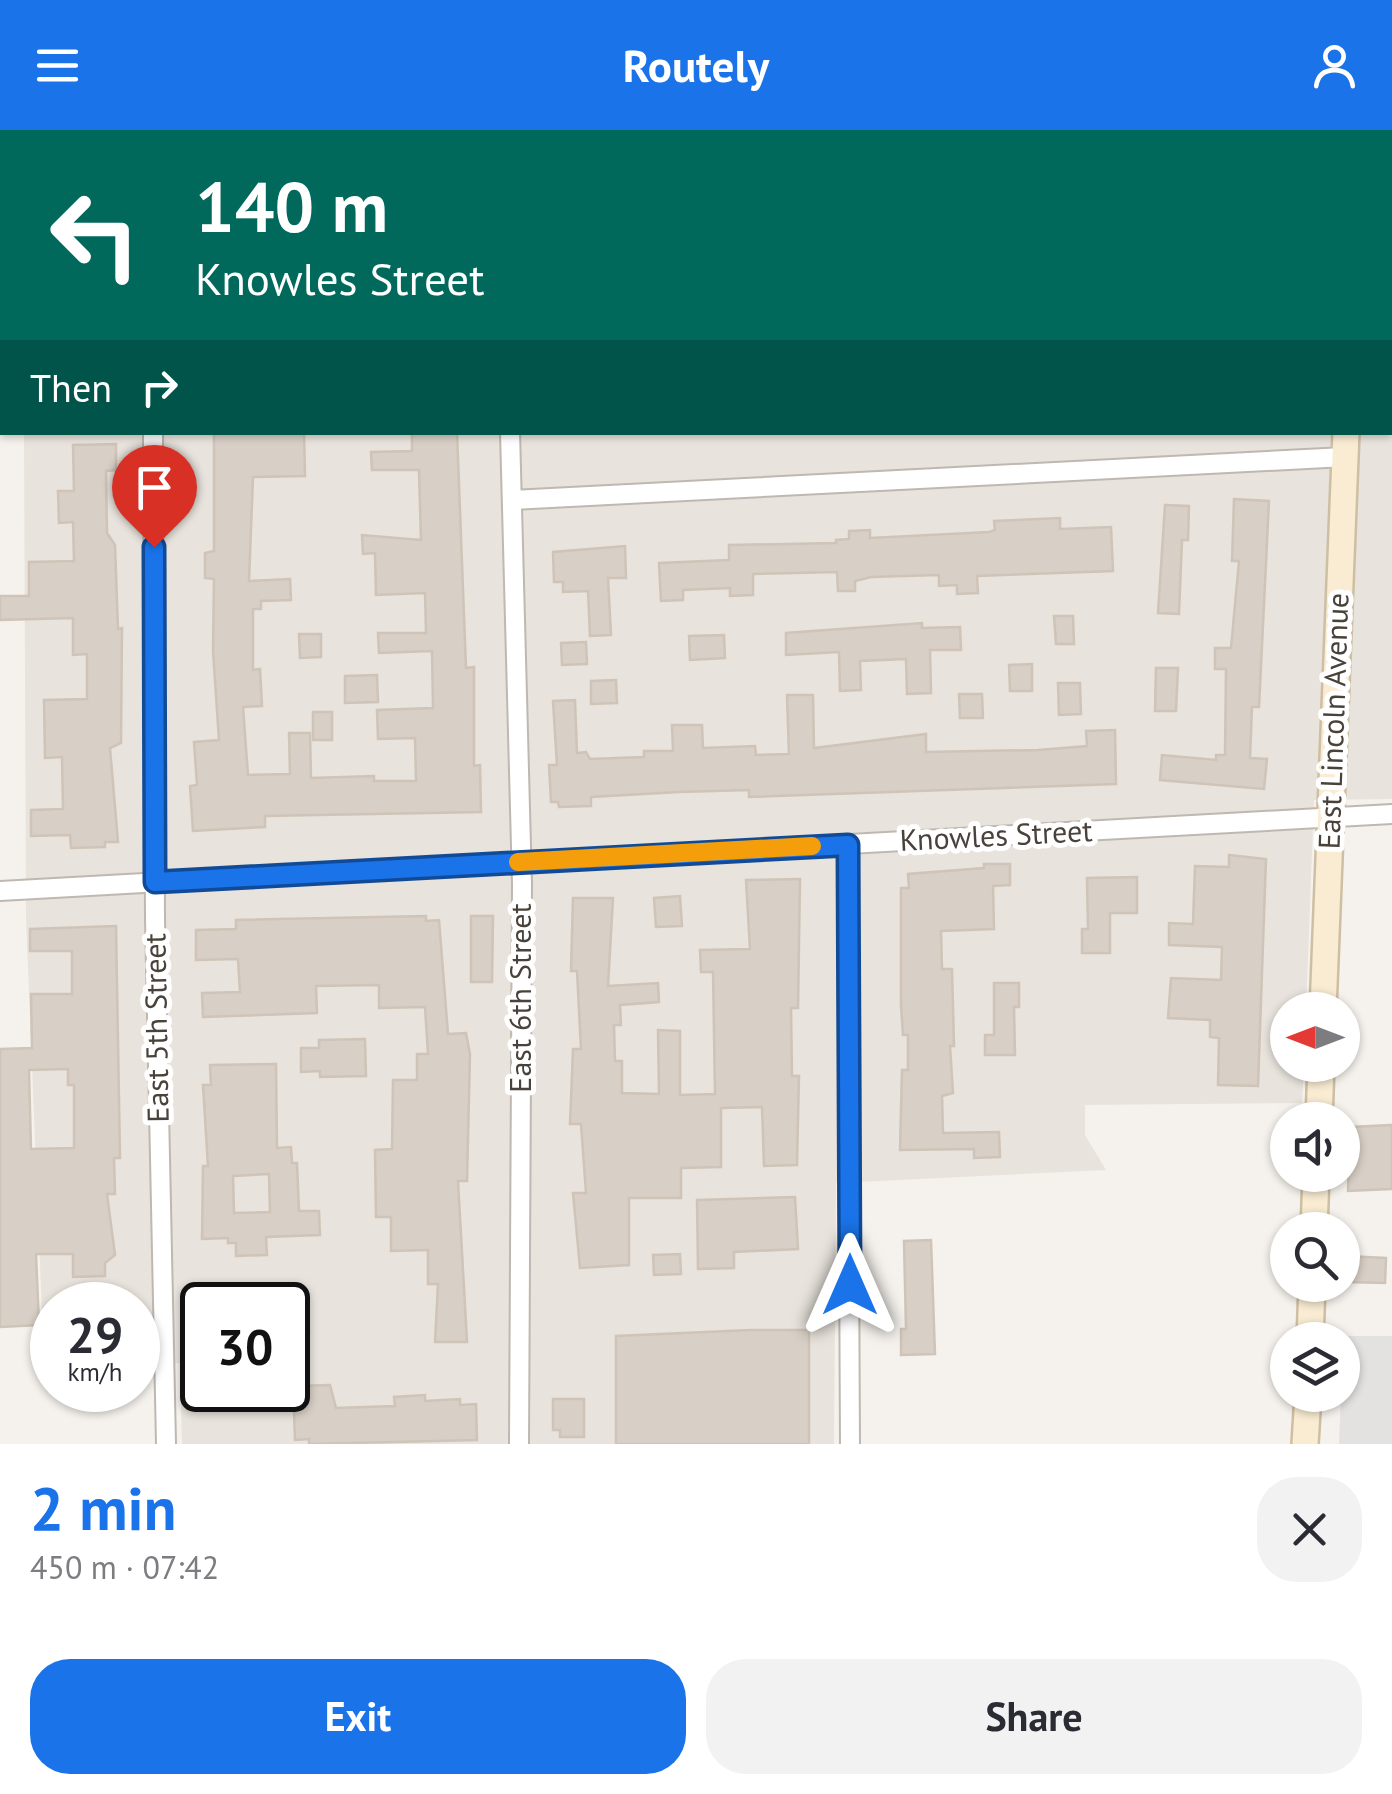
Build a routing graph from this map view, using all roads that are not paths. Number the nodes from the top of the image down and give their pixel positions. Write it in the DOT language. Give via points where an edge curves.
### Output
graph roads {
  1 [pos="153,435"];
  2 [pos="510,435"];
  3 [pos="1345,445"];
  4 [pos="512,500"];
  5 [pos="1392,814"];
  6 [pos="1330,817"];
  7 [pos="848,845"];
  8 [pos="521,862"];
  9 [pos="155,882"];
  10 [pos="0,891"];
  11 [pos="1325,992"];
  12 [pos="1307,1412"];
  13 [pos="166,1444"];
  14 [pos="519,1444"];
  15 [pos="850,1444"];
  16 [pos="1305,1444"];
  1 -- 9 [label="street, East 5th Street"];
  2 -- 4 [label="street, East 6th Street"];
  3 -- 4 [label="street"];
  3 -- 6 [label="street, East Lincoln Avenue"];
  4 -- 8 [label="street, East 6th Street"];
  5 -- 6 [label="street, Knowles Street"];
  6 -- 7 [label="street, Knowles Street"];
  6 -- 11 [label="street, East Lincoln Avenue"];
  7 -- 8 [label="street, Knowles Street"];
  7 -- 15 [label="street"];
  8 -- 9 [label="street, Knowles Street"];
  8 -- 14 [label="street, East 6th Street"];
  9 -- 10 [label="street, Knowles Street"];
  9 -- 13 [label="street, East 5th Street"];
  12 -- 16 [label="street"];
}
